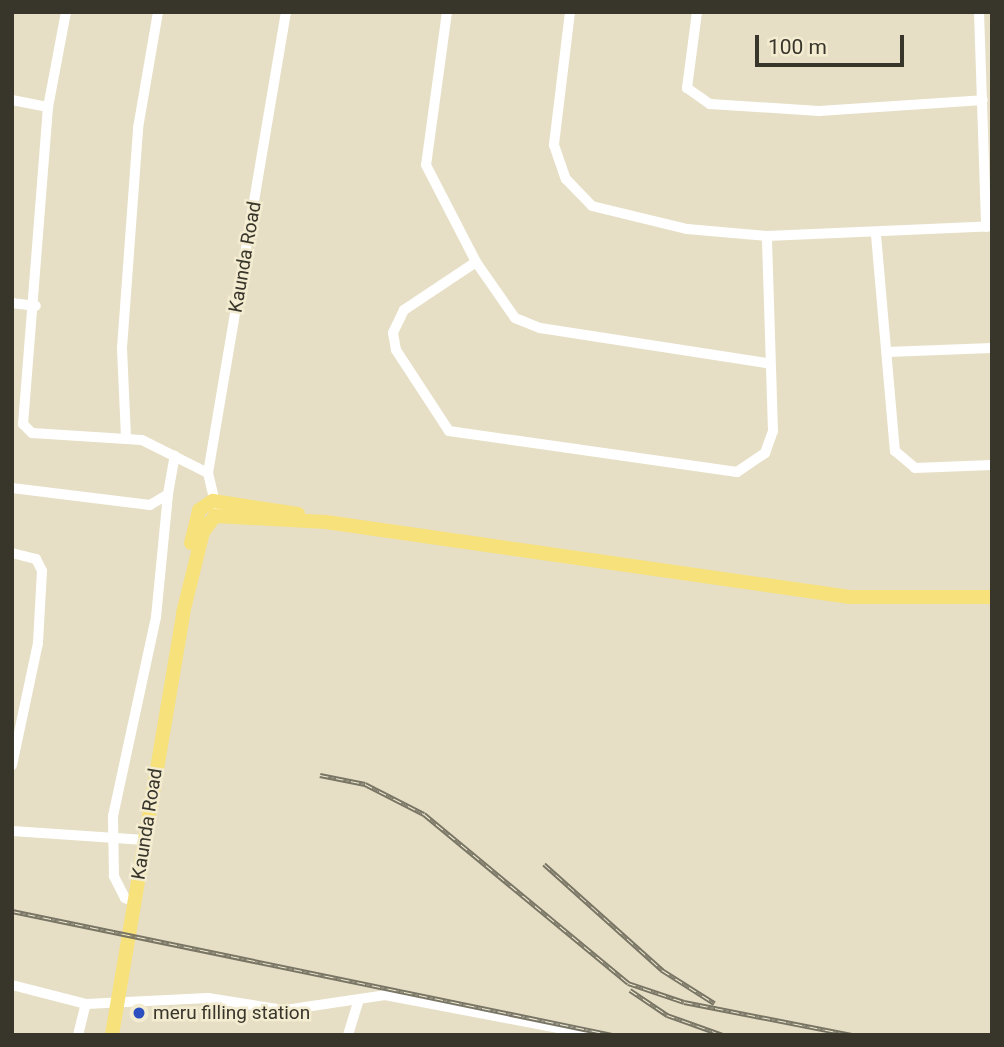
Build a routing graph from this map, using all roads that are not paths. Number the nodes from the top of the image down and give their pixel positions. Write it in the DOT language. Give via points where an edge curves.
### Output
graph roads {
  1 [pos="66,12"];
  2 [pos="158,12"];
  3 [pos="286,12"];
  4 [pos="447,12"];
  5 [pos="570,12"];
  6 [pos="697,12"];
  7 [pos="979,12"];
  8 [pos="12,100"];
  9 [pos="983,100"];
  10 [pos="48,107"];
  11 [pos="989,227"];
  12 [pos="876,235"];
  13 [pos="767,236"];
  14 [pos="476,262"];
  15 [pos="12,303"];
  16 [pos="36,306"];
  17 [pos="992,348"];
  18 [pos="887,352"];
  19 [pos="767,363"];
  20 [pos="12,389"];
  21 [pos="25,391"];
  22 [pos="126,437"];
  23 [pos="175,456"];
  24 [pos="992,466"];
  25 [pos="208,473"];
  26 [pos="12,488"];
  27 [pos="168,494"];
  28 [pos="213,501"];
  29 [pos="227,510"];
  30 [pos="12,553"];
  31 [pos="992,597"];
  32 [pos="183,613"];
  33 [pos="12,765"];
  34 [pos="12,831"];
  35 [pos="113,840"];
  36 [pos="145,840"];
  37 [pos="133,908"];
  38 [pos="12,985"];
  39 [pos="117,1003"];
  40 [pos="358,1003"];
  41 [pos="86,1004"];
  42 [pos="78,1035"];
  43 [pos="112,1035"];
  44 [pos="348,1035"];
  45 [pos="595,1035"];
  1 -- 10 [label="street"];
  2 -- 22 [label="street" via="138,128 122,348"];
  3 -- 25 [label="street, Kaunda Road"];
  4 -- 14 [label="street" via="423,154"];
  5 -- 13 [label="street" via="554,145 566,179 581,196 608,212"];
  6 -- 9 [label="street" via="687,88 710,104 819,111"];
  7 -- 9 [label="street"];
  8 -- 10 [label="street"];
  9 -- 11 [label="street"];
  10 -- 16 [label="street"];
  11 -- 12 [label="street"];
  12 -- 13 [label="street"];
  12 -- 18 [label="street"];
  13 -- 19 [label="street"];
  14 -- 19 [label="street" via="525,324"];
  14 -- 19 [label="street" via="404,310 393,333 396,350 441,424 457,434 737,472 770,442"];
  15 -- 16 [label="street"];
  16 -- 21 [label="street"];
  17 -- 18 [label="street"];
  18 -- 24 [label="street" via="899,456 927,469"];
  20 -- 21 [label="street"];
  21 -- 22 [label="street" via="27,431"];
  22 -- 23 [label="street"];
  23 -- 25 [label="street"];
  23 -- 27 [label="street"];
  25 -- 28 [label="street, Kaunda Road"];
  26 -- 27 [label="street" via="150,505"];
  27 -- 35 [label="street" via="157,608"];
  28 -- 29 [label="main road"];
  28 -- 32 [label="main road, Kaunda Road" via="197,516"];
  29 -- 31 [label="main road" via="850,597"];
  29 -- 32 [label="main road, Kaunda Road" via="203,532"];
  30 -- 33 [label="street" via="36,559 42,580 38,643"];
  32 -- 36 [label="main road, Kaunda Road"];
  34 -- 35 [label="street"];
  35 -- 36 [label="street"];
  35 -- 37 [label="street" via="114,876"];
  36 -- 37 [label="main road, Kaunda Road"];
  37 -- 39 [label="main road, Kaunda Road"];
  38 -- 41 [label="street"];
  39 -- 40 [label="street" via="208,998 285,1010"];
  39 -- 41 [label="street"];
  39 -- 43 [label="main road, Kaunda Road"];
  40 -- 44 [label="street"];
  40 -- 45 [label="street" via="385,995"];
  41 -- 42 [label="street"];
}
